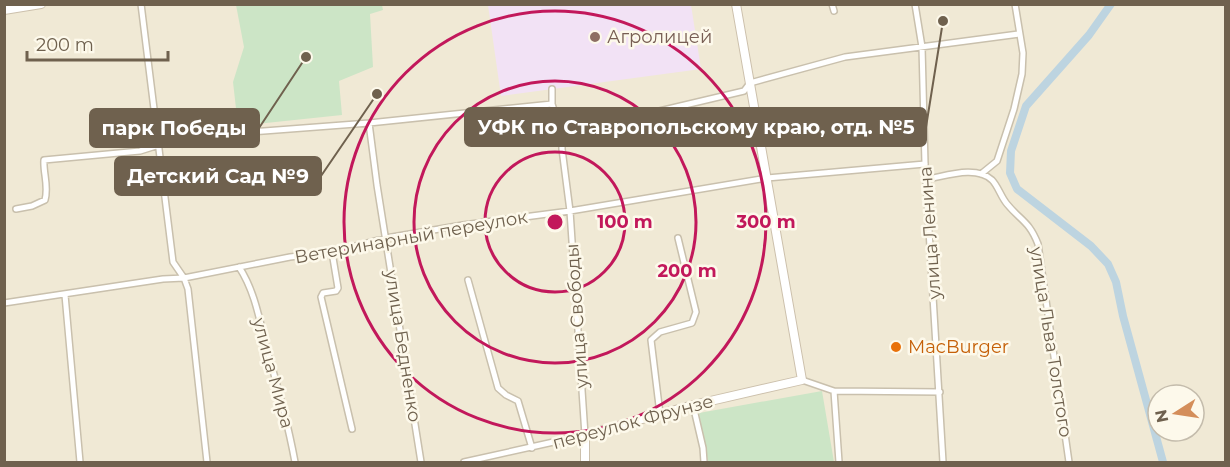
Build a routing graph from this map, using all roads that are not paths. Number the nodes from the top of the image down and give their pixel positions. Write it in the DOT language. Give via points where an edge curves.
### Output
graph roads {
  1 [pos="41,4"];
  2 [pos="141,4"];
  3 [pos="915,4"];
  4 [pos="1015,4"];
  5 [pos="736,5"];
  6 [pos="4,10"];
  7 [pos="1019,34"];
  8 [pos="922,47"];
  9 [pos="750,83"];
  10 [pos="552,89"];
  11 [pos="552,104"];
  12 [pos="369,123"];
  13 [pos="562,134"];
  14 [pos="159,144"];
  15 [pos="925,164"];
  16 [pos="981,174"];
  17 [pos="767,178"];
  18 [pos="928,179"];
  19 [pos="16,209"];
  20 [pos="570,211"];
  21 [pos="386,238"];
  22 [pos="678,238"];
  23 [pos="332,252"];
  24 [pos="240,267"];
  25 [pos="184,279"];
  26 [pos="468,280"];
  27 [pos="65,295"];
  28 [pos="4,303"];
  29 [pos="802,380"];
  30 [pos="834,391"];
  31 [pos="940,392"];
  32 [pos="693,405"];
  33 [pos="660,414"];
  34 [pos="352,429"];
  35 [pos="585,435"];
  36 [pos="532,448"];
  37 [pos="492,460"];
  38 [pos="80,462"];
  39 [pos="207,462"];
  40 [pos="295,462"];
  41 [pos="421,462"];
  42 [pos="464,462"];
  43 [pos="585,462"];
  44 [pos="704,462"];
  45 [pos="839,462"];
  46 [pos="943,462"];
  47 [pos="1069,462"];
  1 -- 6 [label="main road"];
  2 -- 14 [label="street"];
  3 -- 8 [label="street, улица Ленина"];
  4 -- 7 [label="street"];
  5 -- 9 [label="main road"];
  7 -- 8 [label="street"];
  7 -- 16 [label="street" via="1023,74 1014,109 997,162"];
  8 -- 9 [label="street" via="845,57"];
  8 -- 15 [label="street, улица Ленина"];
  9 -- 13 [label="street" via="744,92"];
  9 -- 17 [label="main road"];
  10 -- 11 [label="street"];
  11 -- 12 [label="street"];
  11 -- 13 [label="street, улица Свободы"];
  12 -- 14 [label="street" via="184,137"];
  12 -- 21 [label="street, улица Бедненко"];
  13 -- 20 [label="street, улица Свободы"];
  14 -- 19 [label="street" via="140,151 44,160 45,200"];
  14 -- 25 [label="street" via="173,262"];
  15 -- 17 [label="street, Ветеринарный переулок"];
  15 -- 18 [label="street, улица Ленина"];
  16 -- 18 [label="street"];
  16 -- 47 [label="street, улица Льва Толстого" via="992,180 1006,203 1032,228 1038,244"];
  17 -- 20 [label="street, Ветеринарный переулок"];
  17 -- 29 [label="main road"];
  18 -- 31 [label="street, улица Ленина"];
  20 -- 21 [label="street, Ветеринарный переулок"];
  20 -- 35 [label="street, улица Свободы"];
  21 -- 23 [label="street, Ветеринарный переулок"];
  21 -- 41 [label="street, улица Бедненко"];
  22 -- 33 [label="street" via="696,312 692,323 660,332 651,340"];
  23 -- 24 [label="street, Ветеринарный переулок"];
  23 -- 34 [label="street" via="338,288 321,297"];
  24 -- 25 [label="street, Ветеринарный переулок"];
  24 -- 40 [label="street, улица Мира" via="278,385"];
  25 -- 27 [label="street, Ветеринарный переулок"];
  25 -- 39 [label="street"];
  26 -- 36 [label="street" via="498,388 518,401"];
  27 -- 28 [label="street, Ветеринарный переулок"];
  27 -- 38 [label="street"];
  29 -- 30 [label="street"];
  29 -- 32 [label="main road, переулок Фрунзе"];
  30 -- 31 [label="street"];
  30 -- 45 [label="street"];
  31 -- 46 [label="street, улица Ленина"];
  32 -- 33 [label="main road, переулок Фрунзе"];
  32 -- 44 [label="street"];
  33 -- 35 [label="main road, переулок Фрунзе"];
  35 -- 36 [label="street, переулок Фрунзе"];
  35 -- 43 [label="main road, улица Свободы"];
  36 -- 37 [label="street, переулок Фрунзе"];
  37 -- 42 [label="street, переулок Фрунзе"];
}
